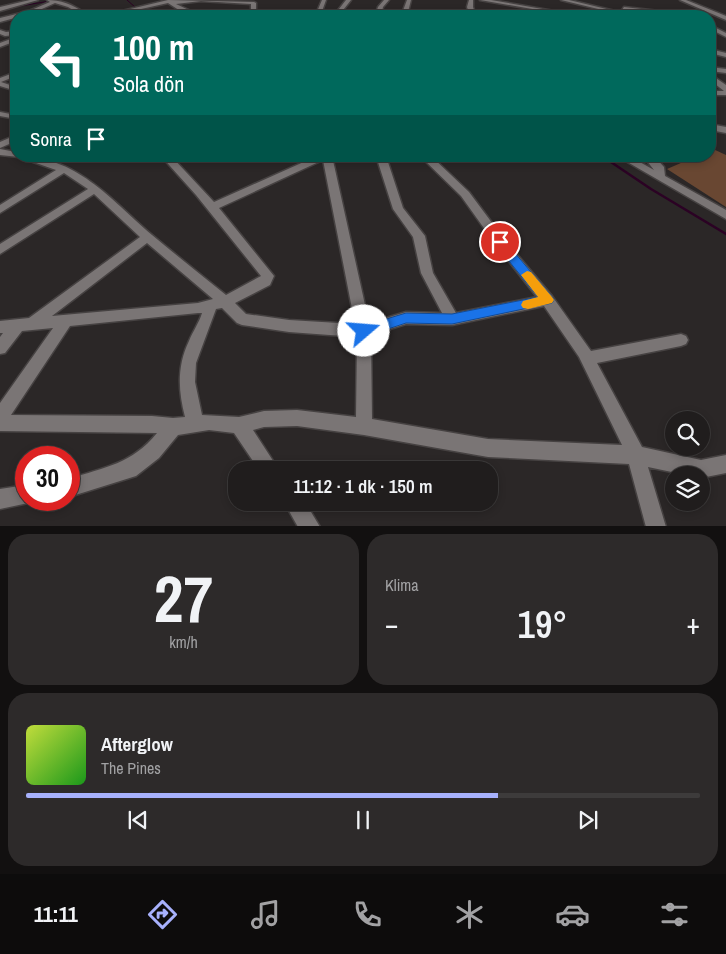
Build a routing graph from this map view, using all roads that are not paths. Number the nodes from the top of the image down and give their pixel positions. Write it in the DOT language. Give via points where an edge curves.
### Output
graph roads {
  1 [pos="36,0"];
  2 [pos="349,0"];
  3 [pos="482,0"];
  4 [pos="500,0"];
  5 [pos="562,0"];
  6 [pos="682,0"];
  7 [pos="691,0"];
  8 [pos="712,0"];
  9 [pos="1,1"];
  10 [pos="52,1"];
  11 [pos="172,2"];
  12 [pos="19,4"];
  13 [pos="615,5"];
  14 [pos="280,8"];
  15 [pos="0,9"];
  16 [pos="624,9"];
  17 [pos="35,10"];
  18 [pos="76,10"];
  19 [pos="126,10"];
  20 [pos="183,10"];
  21 [pos="255,10"];
  22 [pos="296,10"];
  23 [pos="341,10"];
  24 [pos="544,10"];
  25 [pos="547,10"];
  26 [pos="606,10"];
  27 [pos="633,10"];
  28 [pos="701,10"];
  29 [pos="716,81"];
  30 [pos="726,89"];
  31 [pos="44,162"];
  32 [pos="171,162"];
  33 [pos="313,162"];
  34 [pos="327,162"];
  35 [pos="383,162"];
  36 [pos="431,162"];
  37 [pos="633,162"];
  38 [pos="654,162"];
  39 [pos="63,163"];
  40 [pos="660,177"];
  41 [pos="95,189"];
  42 [pos="212,207"];
  43 [pos="0,210"];
  44 [pos="726,215"];
  45 [pos="147,238"];
  46 [pos="0,250"];
  47 [pos="548,300"];
  48 [pos="218,304"];
  49 [pos="452,319"];
  50 [pos="66,321"];
  51 [pos="25,325"];
  52 [pos="0,327"];
  53 [pos="364,331"];
  54 [pos="681,340"];
  55 [pos="0,348"];
  56 [pos="587,358"];
  57 [pos="0,416"];
  58 [pos="0,423"];
  59 [pos="196,424"];
  60 [pos="239,426"];
  61 [pos="364,426"];
  62 [pos="173,427"];
  63 [pos="636,455"];
  64 [pos="264,461"];
  65 [pos="726,464"];
  66 [pos="80,485"];
  67 [pos="15,497"];
  68 [pos="0,499"];
  69 [pos="299,511"];
  70 [pos="310,526"];
  71 [pos="656,526"];
  1 -- 12 [label="street"];
  2 -- 23 [label="street"];
  3 -- 24 [label="street"];
  4 -- 25 [label="street"];
  5 -- 26 [label="street"];
  6 -- 28 [label="street"];
  7 -- 8 [label="street"];
  9 -- 12 [label="street"];
  10 -- 17 [label="street"];
  10 -- 18 [label="street"];
  11 -- 19 [label="street"];
  11 -- 20 [label="street"];
  11 -- 21 [label="street" via="254,3"];
  12 -- 15 [label="street"];
  13 -- 16 [label="street"];
  14 -- 22 [label="street"];
  16 -- 27 [label="street"];
  29 -- 30 [label="street"];
  31 -- 39 [label="street"];
  32 -- 42 [label="street"];
  33 -- 42 [label="street"];
  34 -- 53 [label="street"];
  35 -- 49 [label="street" via="398,209 419,236 427,273"];
  36 -- 47 [label="street" via="465,194"];
  37 -- 40 [label="street"];
  38 -- 40 [label="street" via="659,167"];
  39 -- 41 [label="street"];
  39 -- 43 [label="street"];
  40 -- 44 [label="street"];
  41 -- 45 [label="street"];
  41 -- 46 [label="street"];
  42 -- 48 [label="street" via="268,276 265,282"];
  45 -- 48 [label="street"];
  45 -- 51 [label="street"];
  47 -- 49 [label="street"];
  47 -- 56 [label="street"];
  48 -- 50 [label="street"];
  48 -- 53 [label="street" via="242,319"];
  48 -- 59 [label="street" via="189,358 185,380"];
  49 -- 53 [label="street" via="406,318"];
  50 -- 51 [label="street"];
  50 -- 57 [label="street"];
  51 -- 52 [label="street"];
  51 -- 55 [label="street"];
  53 -- 61 [label="street"];
  54 -- 56 [label="street"];
  56 -- 63 [label="street"];
  58 -- 62 [label="street" via="152,424"];
  59 -- 60 [label="street" via="210,422"];
  59 -- 62 [label="street"];
  60 -- 61 [label="street" via="264,419 297,418"];
  60 -- 64 [label="street"];
  61 -- 63 [label="street" via="488,448"];
  62 -- 66 [label="street" via="153,452 129,469"];
  63 -- 65 [label="street" via="701,469"];
  63 -- 71 [label="street"];
  67 -- 68 [label="street"];
  69 -- 70 [label="street"];
}
